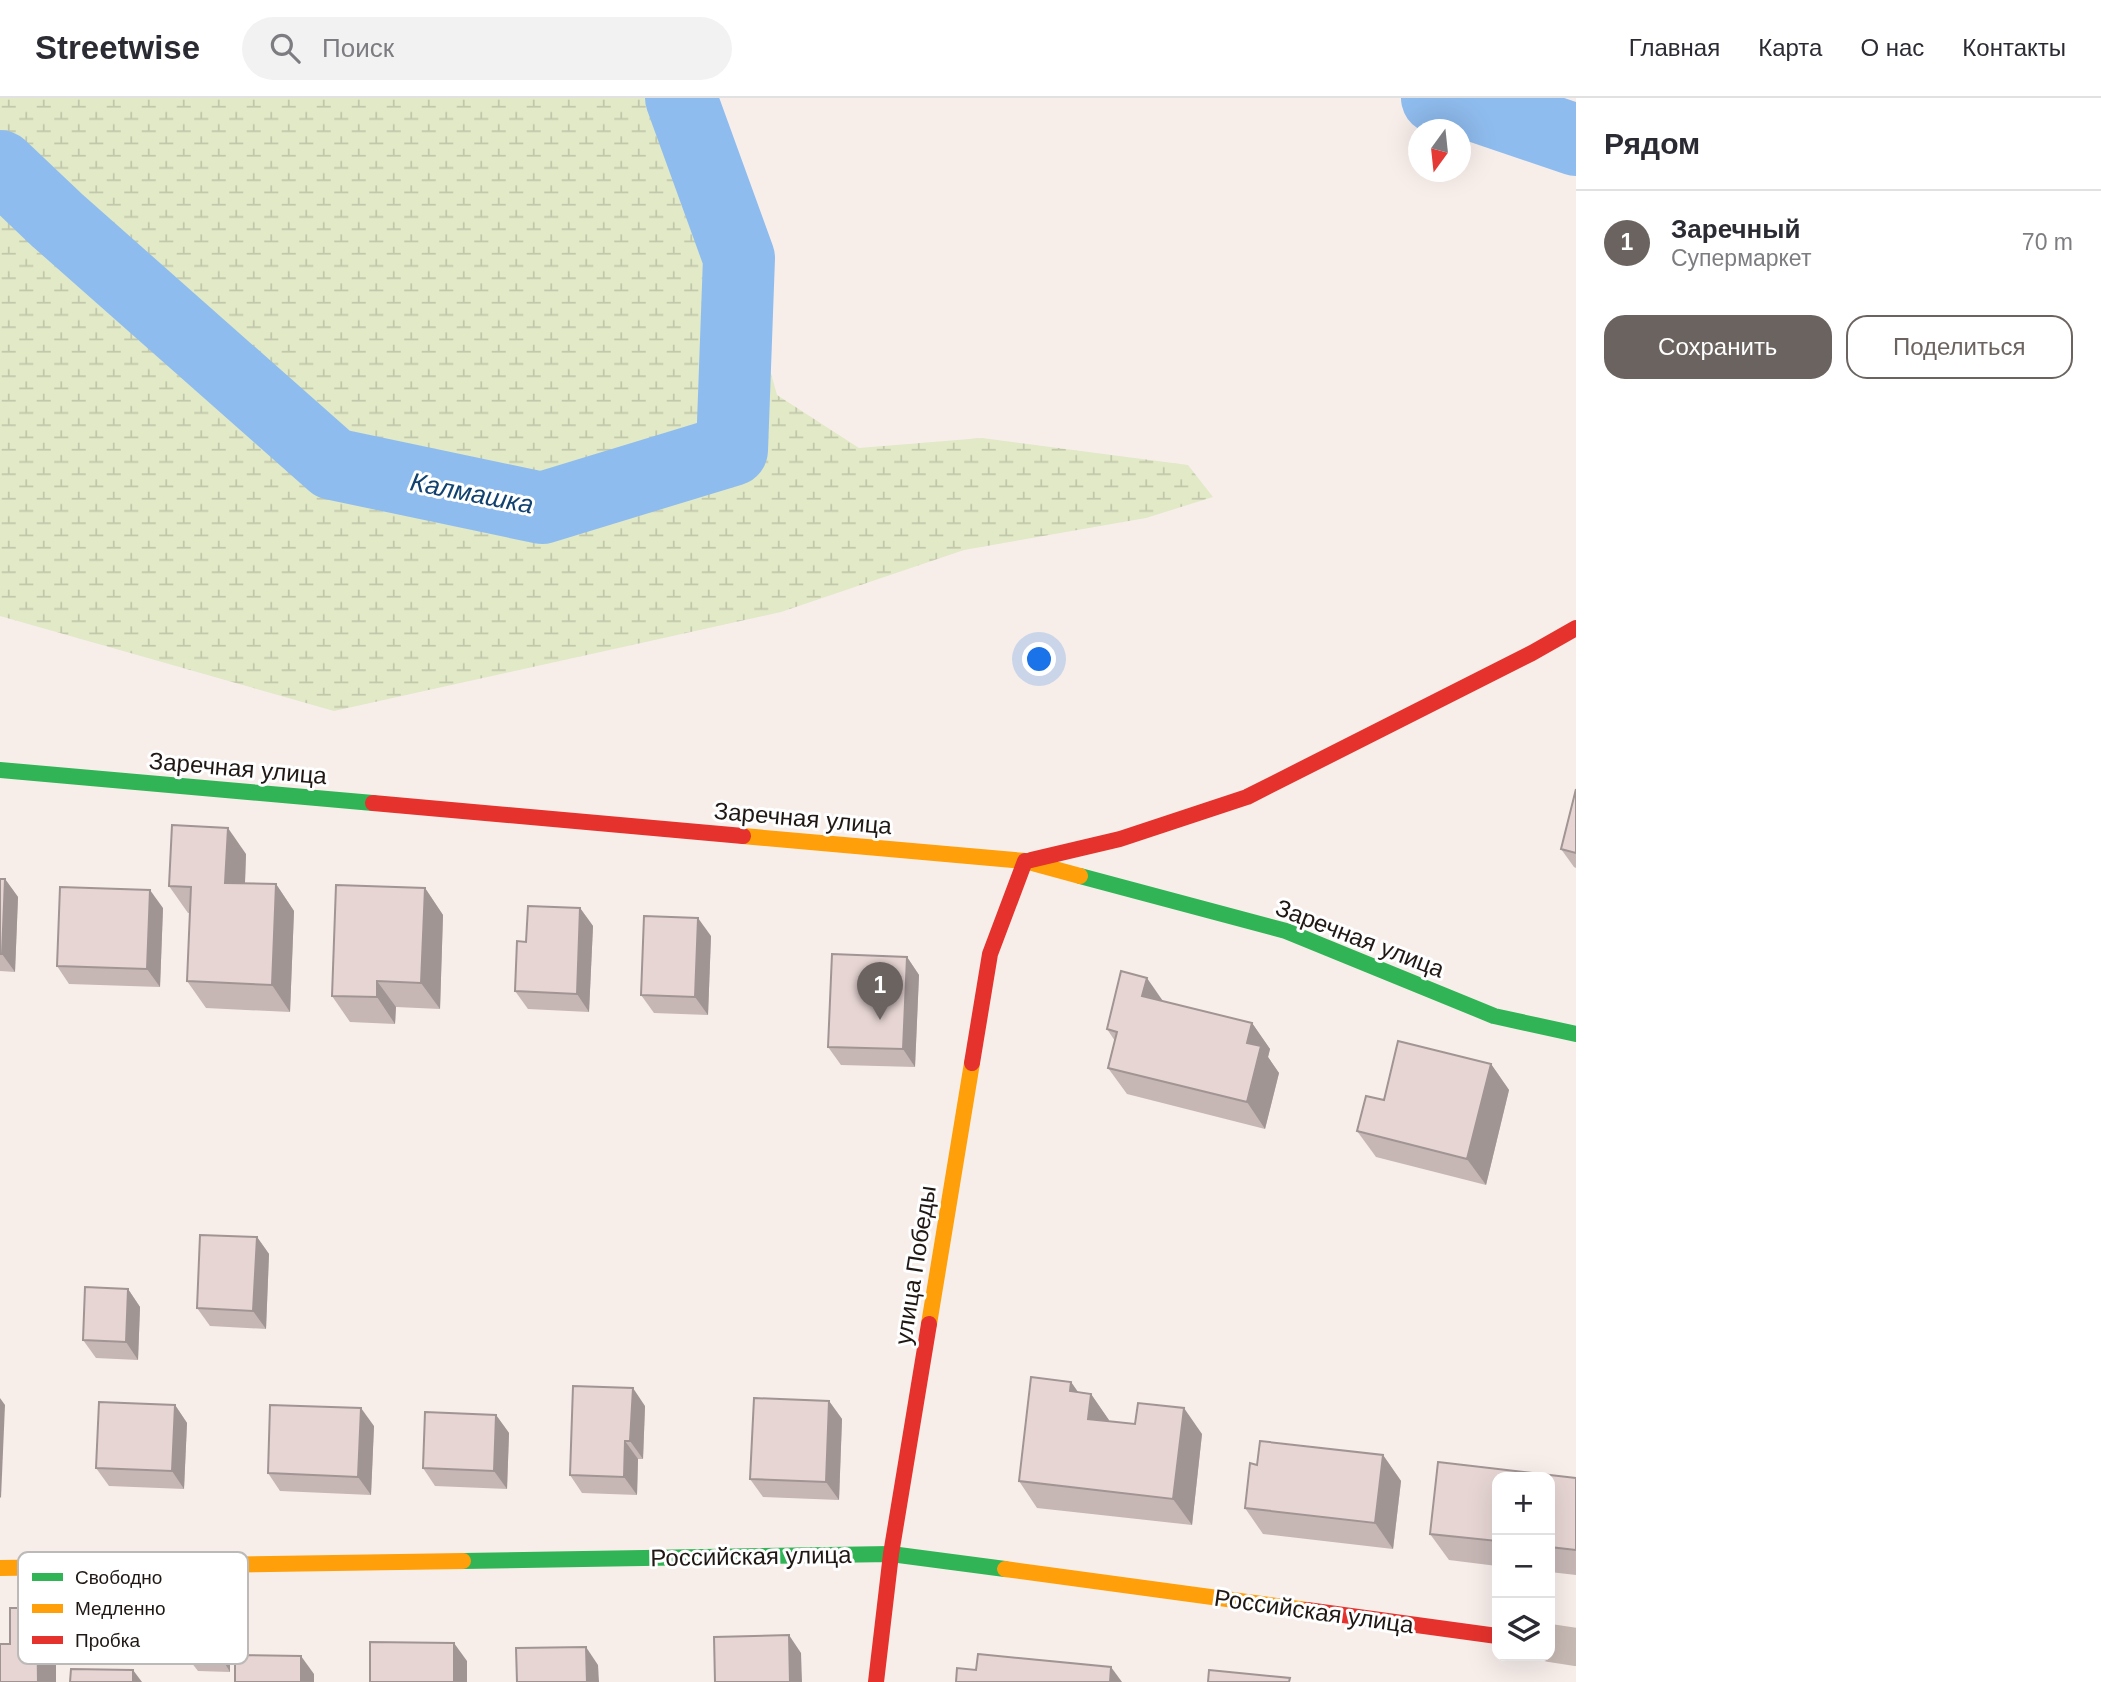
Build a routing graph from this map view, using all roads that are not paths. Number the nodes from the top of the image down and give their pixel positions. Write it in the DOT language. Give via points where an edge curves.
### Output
graph roads {
  1 [pos="1576,628"];
  2 [pos="0,770"];
  3 [pos="1025,861"];
  4 [pos="1576,1034"];
  5 [pos="891,1553"];
  6 [pos="248,1564"];
  7 [pos="0,1568"];
  8 [pos="18,1568"];
  9 [pos="1492,1635"];
  10 [pos="1555,1644"];
  11 [pos="1576,1647"];
  12 [pos="876,1682"];
  1 -- 3 [label="street" via="1247,797 1120,839"];
  2 -- 3 [label="street, Заречная улица"];
  3 -- 4 [label="street, Заречная улица" via="1286,931 1494,1016"];
  3 -- 5 [label="street, улица Победы" via="990,954"];
  5 -- 6 [label="street, Российская улица"];
  5 -- 9 [label="street, Российская улица"];
  5 -- 12 [label="street, улица Победы"];
  7 -- 8 [label="street, Российская улица"];
  10 -- 11 [label="street"];
}
